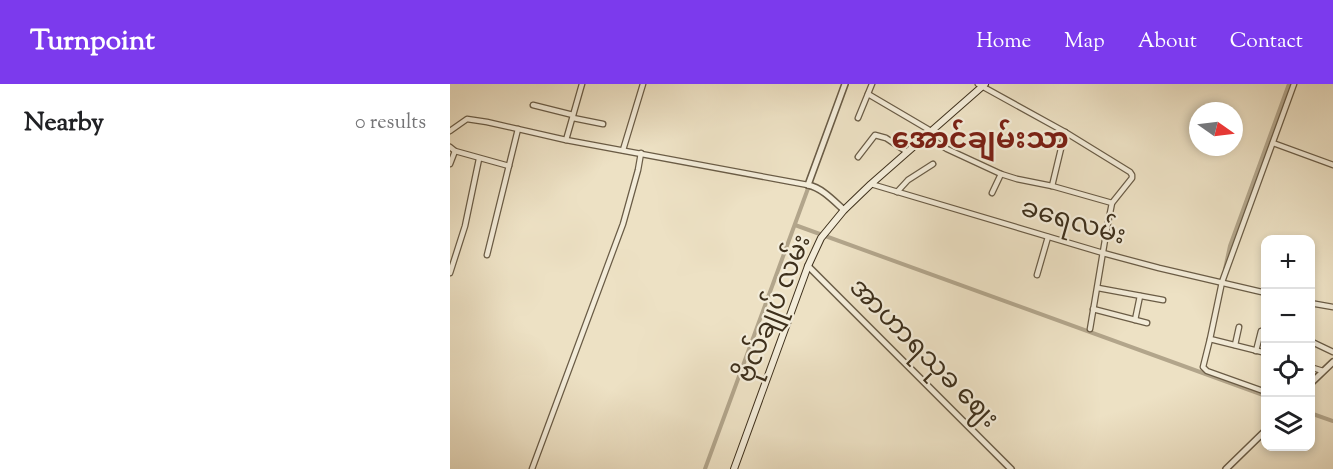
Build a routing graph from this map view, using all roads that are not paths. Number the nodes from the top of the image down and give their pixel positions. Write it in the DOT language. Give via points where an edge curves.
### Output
graph roads {
  1 [pos="582,84"];
  2 [pos="643,84"];
  3 [pos="845,84"];
  4 [pos="872,84"];
  5 [pos="1294,84"];
  6 [pos="982,85"];
  7 [pos="868,94"];
  8 [pos="533,105"];
  9 [pos="573,117"];
  10 [pos="858,118"];
  11 [pos="603,124"];
  12 [pos="518,129"];
  13 [pos="450,131"];
  14 [pos="1065,132"];
  15 [pos="929,134"];
  16 [pos="566,140"];
  17 [pos="1273,143"];
  18 [pos="452,149"];
  19 [pos="623,150"];
  20 [pos="907,152"];
  21 [pos="641,153"];
  22 [pos="858,157"];
  23 [pos="479,159"];
  24 [pos="450,164"];
  25 [pos="933,164"];
  26 [pos="1333,165"];
  27 [pos="509,166"];
  28 [pos="1001,174"];
  29 [pos="871,184"];
  30 [pos="809,185"];
  31 [pos="1052,186"];
  32 [pos="897,192"];
  33 [pos="992,193"];
  34 [pos="1112,204"];
  35 [pos="844,210"];
  36 [pos="1048,237"];
  37 [pos="1103,253"];
  38 [pos="487,255"];
  39 [pos="808,266"];
  40 [pos="450,273"];
  41 [pos="1037,275"];
  42 [pos="1222,282"];
  43 [pos="1098,288"];
  44 [pos="1261,292"];
  45 [pos="1140,296"];
  46 [pos="1163,300"];
  47 [pos="1315,304"];
  48 [pos="1333,307"];
  49 [pos="1093,309"];
  50 [pos="1136,320"];
  51 [pos="1147,323"];
  52 [pos="1239,327"];
  53 [pos="1090,329"];
  54 [pos="1261,331"];
  55 [pos="1210,339"];
  56 [pos="1315,343"];
  57 [pos="1235,345"];
  58 [pos="1256,351"];
  59 [pos="1261,352"];
  60 [pos="1333,352"];
  61 [pos="1333,362"];
  62 [pos="1315,368"];
  63 [pos="1323,371"];
  64 [pos="1315,380"];
  65 [pos="1261,390"];
  66 [pos="1261,435"];
  67 [pos="532,469"];
  68 [pos="734,469"];
  69 [pos="1011,469"];
  70 [pos="1226,469"];
  1 -- 9 [label="street"];
  2 -- 19 [label="street"];
  3 -- 30 [label="street"];
  4 -- 7 [label="street"];
  5 -- 17 [label="street"];
  6 -- 14 [label="street"];
  6 -- 15 [label="main road, ဗိုလ်ချုပ် လမ်း"];
  7 -- 10 [label="street"];
  7 -- 15 [label="street"];
  8 -- 9 [label="street"];
  9 -- 11 [label="street"];
  9 -- 16 [label="street"];
  12 -- 13 [label="street" via="467,118"];
  12 -- 16 [label="street"];
  12 -- 27 [label="street"];
  14 -- 31 [label="street"];
  14 -- 34 [label="street" via="1132,175"];
  15 -- 20 [label="main road, ဗိုလ်ချုပ် လမ်း"];
  15 -- 28 [label="street" via="947,149"];
  16 -- 19 [label="street"];
  17 -- 26 [label="street"];
  17 -- 42 [label="street"];
  18 -- 23 [label="street"];
  18 -- 24 [label="street"];
  19 -- 21 [label="street"];
  20 -- 22 [label="street" via="875,135"];
  20 -- 29 [label="main road, ဗိုလ်ချုပ် လမ်း"];
  21 -- 30 [label="street"];
  21 -- 67 [label="street" via="622,224"];
  23 -- 27 [label="street"];
  23 -- 40 [label="street"];
  25 -- 32 [label="street"];
  27 -- 38 [label="street"];
  28 -- 31 [label="street"];
  28 -- 33 [label="street"];
  29 -- 32 [label="street, ခရေလမ်း"];
  29 -- 35 [label="main road, ဗိုလ်ချုပ် လမ်း"];
  30 -- 35 [label="street" via="824,192"];
  31 -- 34 [label="street"];
  32 -- 36 [label="street, ခရေလမ်း"];
  34 -- 37 [label="street"];
  35 -- 39 [label="main road, ဗိုလ်ချုပ် လမ်း" via="821,238"];
  36 -- 37 [label="street, ခရေလမ်း"];
  36 -- 41 [label="street"];
  37 -- 42 [label="street, ခရေလမ်း"];
  37 -- 43 [label="street"];
  39 -- 68 [label="main road, ဗိုလ်ချုပ် လမ်း"];
  39 -- 69 [label="street, အာဟာရသုခ ဈေး"];
  42 -- 44 [label="street, ခရေလမ်း"];
  42 -- 55 [label="street"];
  43 -- 45 [label="street"];
  43 -- 49 [label="street"];
  45 -- 46 [label="street"];
  45 -- 50 [label="street"];
  47 -- 48 [label="street"];
  49 -- 50 [label="street"];
  49 -- 53 [label="street"];
  50 -- 51 [label="street"];
  52 -- 57 [label="street"];
  54 -- 58 [label="street"];
  55 -- 57 [label="street"];
  55 -- 65 [label="street" via="1204,369"];
  56 -- 60 [label="street"];
  57 -- 58 [label="street"];
  58 -- 59 [label="street"];
  61 -- 63 [label="street"];
  62 -- 63 [label="street"];
  63 -- 64 [label="street"];
  66 -- 70 [label="street"];
}
